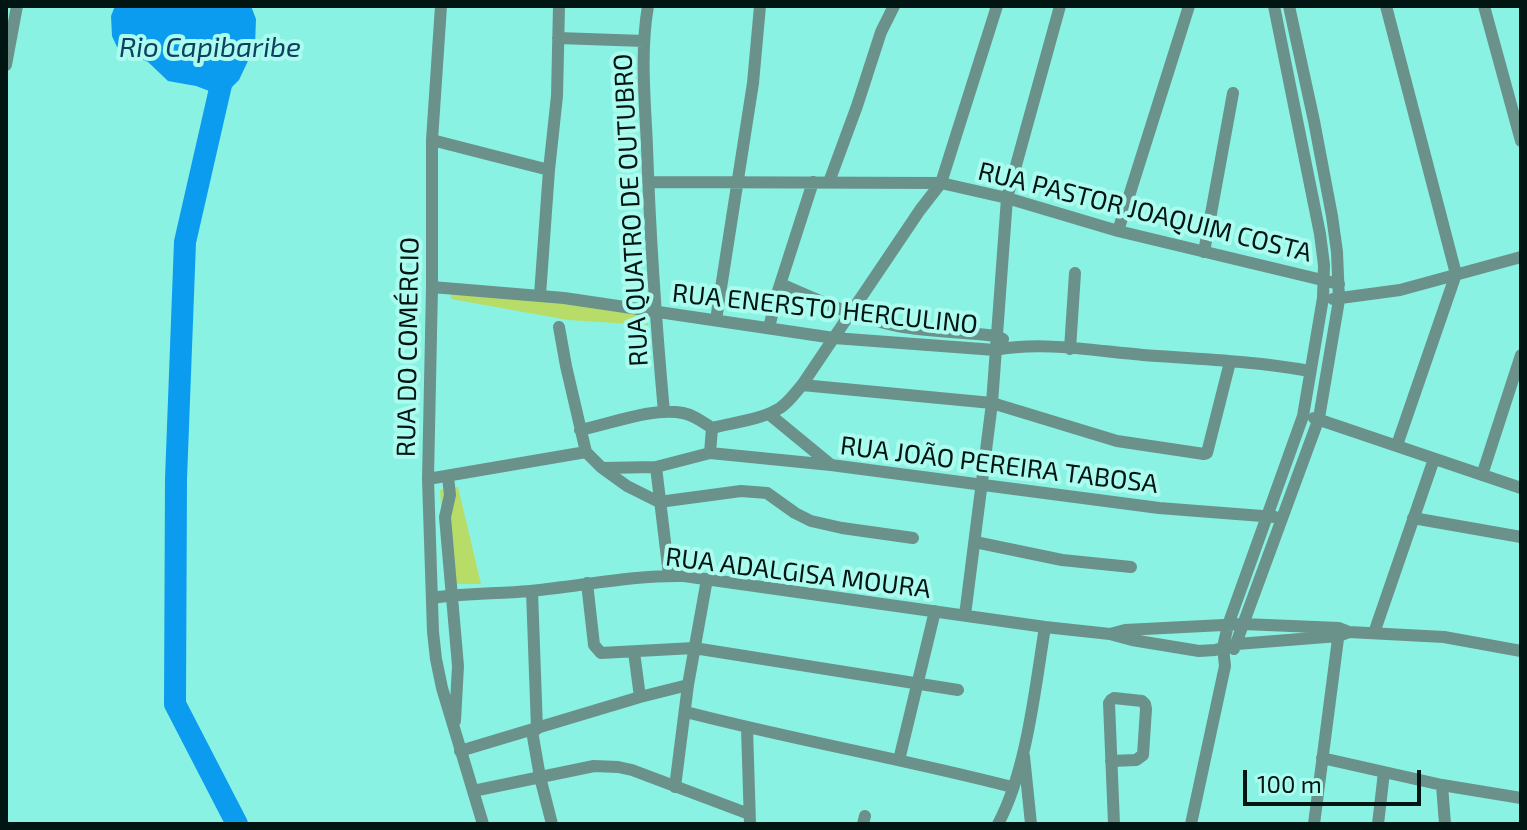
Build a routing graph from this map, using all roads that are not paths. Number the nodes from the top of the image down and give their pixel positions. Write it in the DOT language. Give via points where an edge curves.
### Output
graph roads {
  1 [pos="17,6"];
  2 [pos="441,6"];
  3 [pos="559,6"];
  4 [pos="648,6"];
  5 [pos="760,6"];
  6 [pos="894,6"];
  7 [pos="997,6"];
  8 [pos="1060,6"];
  9 [pos="1189,6"];
  10 [pos="1274,6"];
  11 [pos="1289,6"];
  12 [pos="1386,6"];
  13 [pos="1484,6"];
  14 [pos="558,38"];
  15 [pos="644,41"];
  16 [pos="8,45"];
  17 [pos="6,65"];
  18 [pos="1233,93"];
  19 [pos="432,140"];
  20 [pos="1521,141"];
  21 [pos="549,170"];
  22 [pos="648,182"];
  23 [pos="738,182"];
  24 [pos="813,182"];
  25 [pos="829,182"];
  26 [pos="941,183"];
  27 [pos="1007,198"];
  28 [pos="1118,231"];
  29 [pos="1204,252"];
  30 [pos="1521,257"];
  31 [pos="1075,273"];
  32 [pos="1456,274"];
  33 [pos="1324,280"];
  34 [pos="781,284"];
  35 [pos="1339,284"];
  36 [pos="432,287"];
  37 [pos="540,295"];
  38 [pos="1323,298"];
  39 [pos="1339,300"];
  40 [pos="656,312"];
  41 [pos="850,313"];
  42 [pos="716,320"];
  43 [pos="559,327"];
  44 [pos="769,328"];
  45 [pos="997,336"];
  46 [pos="834,338"];
  47 [pos="1016,346"];
  48 [pos="1070,349"];
  49 [pos="995,350"];
  50 [pos="1521,355"];
  51 [pos="1230,362"];
  52 [pos="1310,371"];
  53 [pos="802,385"];
  54 [pos="992,403"];
  55 [pos="664,412"];
  56 [pos="769,414"];
  57 [pos="1303,416"];
  58 [pos="1319,418"];
  59 [pos="712,428"];
  60 [pos="580,430"];
  61 [pos="1397,445"];
  62 [pos="586,452"];
  63 [pos="710,453"];
  64 [pos="1434,459"];
  65 [pos="831,465"];
  66 [pos="656,467"];
  67 [pos="602,468"];
  68 [pos="1482,475"];
  69 [pos="448,477"];
  70 [pos="428,479"];
  71 [pos="983,486"];
  72 [pos="1521,488"];
  73 [pos="659,502"];
  74 [pos="1267,516"];
  75 [pos="1282,517"];
  76 [pos="1413,518"];
  77 [pos="1521,537"];
  78 [pos="913,538"];
  79 [pos="975,542"];
  80 [pos="1131,567"];
  81 [pos="669,575"];
  82 [pos="707,579"];
  83 [pos="587,583"];
  84 [pos="532,591"];
  85 [pos="453,595"];
  86 [pos="432,598"];
  87 [pos="935,611"];
  88 [pos="965,615"];
  89 [pos="1243,624"];
  90 [pos="1228,625"];
  91 [pos="1045,627"];
  92 [pos="1342,632"];
  93 [pos="1374,633"];
  94 [pos="1110,634"];
  95 [pos="1237,644"];
  96 [pos="1223,647"];
  97 [pos="694,648"];
  98 [pos="1521,651"];
  99 [pos="634,652"];
  100 [pos="1225,666"];
  101 [pos="917,684"];
  102 [pos="688,685"];
  103 [pos="958,690"];
  104 [pos="640,697"];
  105 [pos="686,712"];
  106 [pos="454,728"];
  107 [pos="747,728"];
  108 [pos="535,730"];
  109 [pos="1023,749"];
  110 [pos="460,751"];
  111 [pos="1322,758"];
  112 [pos="899,760"];
  113 [pos="1111,761"];
  114 [pos="1384,772"];
  115 [pos="540,777"];
  116 [pos="1442,785"];
  117 [pos="675,787"];
  118 [pos="1012,787"];
  119 [pos="473,791"];
  120 [pos="1521,798"];
  121 [pos="749,819"];
  122 [pos="483,824"];
  123 [pos="552,824"];
  124 [pos="998,824"];
  125 [pos="1031,824"];
  126 [pos="1114,824"];
  127 [pos="1191,824"];
  128 [pos="1314,824"];
  129 [pos="1378,824"];
  130 [pos="1445,824"];
  1 -- 16 [label="street"];
  2 -- 19 [label="street, RUA DO COMÉRCIO"];
  3 -- 14 [label="street"];
  4 -- 15 [label="street, RUA QUATRO DE OUTUBRO"];
  5 -- 23 [label="street"];
  6 -- 25 [label="street"];
  7 -- 26 [label="street"];
  8 -- 27 [label="street"];
  9 -- 28 [label="street"];
  10 -- 33 [label="street" via="1320,234"];
  11 -- 35 [label="street" via="1332,216"];
  12 -- 32 [label="street"];
  13 -- 20 [label="street"];
  14 -- 15 [label="street"];
  14 -- 21 [label="street"];
  15 -- 22 [label="street, RUA QUATRO DE OUTUBRO"];
  16 -- 17 [label="street"];
  18 -- 29 [label="street"];
  19 -- 21 [label="street"];
  19 -- 36 [label="street, RUA DO COMÉRCIO"];
  21 -- 37 [label="street"];
  22 -- 23 [label="street, RUA PASTOR JOAQUIM COSTA"];
  22 -- 40 [label="street, RUA QUATRO DE OUTUBRO"];
  23 -- 24 [label="street, RUA PASTOR JOAQUIM COSTA"];
  23 -- 42 [label="street"];
  24 -- 25 [label="street, RUA PASTOR JOAQUIM COSTA"];
  24 -- 34 [label="street"];
  25 -- 26 [label="street, RUA PASTOR JOAQUIM COSTA"];
  26 -- 27 [label="street, RUA PASTOR JOAQUIM COSTA"];
  26 -- 41 [label="street"];
  27 -- 28 [label="street, RUA PASTOR JOAQUIM COSTA"];
  27 -- 45 [label="street"];
  28 -- 29 [label="street, RUA PASTOR JOAQUIM COSTA"];
  29 -- 33 [label="street, RUA PASTOR JOAQUIM COSTA"];
  30 -- 32 [label="street"];
  31 -- 48 [label="street"];
  32 -- 39 [label="street"];
  32 -- 61 [label="street"];
  33 -- 35 [label="street, RUA PASTOR JOAQUIM COSTA"];
  33 -- 38 [label="street"];
  34 -- 41 [label="street"];
  34 -- 44 [label="street"];
  35 -- 39 [label="street"];
  36 -- 37 [label="street, RUA ENERSTO HERCULINO"];
  36 -- 70 [label="street, RUA DO COMÉRCIO"];
  37 -- 40 [label="street, RUA ENERSTO HERCULINO"];
  38 -- 39 [label="street"];
  38 -- 52 [label="street"];
  39 -- 58 [label="street"];
  40 -- 42 [label="street, RUA ENERSTO HERCULINO"];
  40 -- 55 [label="street, RUA QUATRO DE OUTUBRO"];
  41 -- 45 [label="street" via="897,326"];
  41 -- 46 [label="street"];
  42 -- 44 [label="street, RUA ENERSTO HERCULINO"];
  43 -- 60 [label="street"];
  44 -- 46 [label="street, RUA ENERSTO HERCULINO"];
  45 -- 47 [label="street"];
  45 -- 49 [label="street"];
  46 -- 49 [label="street, RUA ENERSTO HERCULINO"];
  46 -- 53 [label="street"];
  47 -- 48 [label="street, RUA ENERSTO HERCULINO"];
  47 -- 49 [label="street, RUA ENERSTO HERCULINO"];
  48 -- 51 [label="street, RUA ENERSTO HERCULINO"];
  49 -- 54 [label="street"];
  50 -- 68 [label="street"];
  51 -- 52 [label="street, RUA ENERSTO HERCULINO"];
  51 -- 54 [label="street" via="1204,454 1117,441"];
  52 -- 57 [label="street"];
  53 -- 54 [label="street"];
  53 -- 56 [label="street"];
  54 -- 71 [label="street"];
  55 -- 59 [label="street" via="691,415"];
  55 -- 60 [label="street"];
  56 -- 59 [label="street"];
  56 -- 65 [label="street"];
  57 -- 58 [label="street"];
  57 -- 74 [label="street"];
  58 -- 61 [label="street"];
  58 -- 75 [label="street"];
  59 -- 63 [label="street"];
  60 -- 62 [label="street"];
  61 -- 64 [label="street"];
  62 -- 67 [label="street"];
  62 -- 69 [label="street"];
  63 -- 65 [label="street, RUA JOÃO PEREIRA TABOSA"];
  63 -- 66 [label="street"];
  64 -- 68 [label="street"];
  64 -- 76 [label="street"];
  65 -- 71 [label="street, RUA JOÃO PEREIRA TABOSA"];
  66 -- 67 [label="street"];
  66 -- 73 [label="street"];
  67 -- 73 [label="street"];
  68 -- 72 [label="street"];
  69 -- 70 [label="street"];
  69 -- 85 [label="street, RUA DO COMÉRCIO" via="445,517"];
  70 -- 86 [label="street, RUA DO COMÉRCIO"];
  71 -- 74 [label="street, RUA JOÃO PEREIRA TABOSA"];
  71 -- 79 [label="street"];
  73 -- 78 [label="street" via="741,491 767,493 820,524"];
  73 -- 81 [label="street"];
  74 -- 75 [label="street, RUA JOÃO PEREIRA TABOSA"];
  74 -- 90 [label="street"];
  75 -- 89 [label="street"];
  76 -- 77 [label="street"];
  76 -- 93 [label="street"];
  79 -- 80 [label="street" via="1062,560"];
  79 -- 88 [label="street"];
  81 -- 82 [label="street, RUA ADALGISA MOURA"];
  81 -- 83 [label="street, RUA ADALGISA MOURA"];
  82 -- 87 [label="street, RUA ADALGISA MOURA"];
  82 -- 97 [label="street"];
  83 -- 84 [label="street, RUA ADALGISA MOURA"];
  83 -- 99 [label="street" via="594,645 601,653"];
  84 -- 85 [label="street, RUA ADALGISA MOURA"];
  84 -- 108 [label="street"];
  85 -- 86 [label="street, RUA ADALGISA MOURA"];
  85 -- 106 [label="street, RUA DO COMÉRCIO" via="458,666"];
  86 -- 106 [label="street, RUA DO COMÉRCIO" via="436,659"];
  87 -- 88 [label="street, RUA ADALGISA MOURA"];
  87 -- 101 [label="street"];
  88 -- 91 [label="street, RUA ADALGISA MOURA"];
  89 -- 90 [label="street"];
  89 -- 92 [label="street"];
  89 -- 95 [label="street"];
  90 -- 94 [label="street"];
  90 -- 96 [label="street"];
  91 -- 94 [label="street, RUA ADALGISA MOURA"];
  91 -- 109 [label="street"];
  92 -- 93 [label="street"];
  92 -- 95 [label="street"];
  92 -- 111 [label="street"];
  93 -- 98 [label="street" via="1444,637"];
  94 -- 96 [label="street" via="1199,651"];
  95 -- 96 [label="street"];
  95 -- 100 [label="street"];
  96 -- 100 [label="street"];
  97 -- 99 [label="street"];
  97 -- 101 [label="street"];
  97 -- 102 [label="street"];
  99 -- 104 [label="street"];
  100 -- 127 [label="street"];
  101 -- 103 [label="street"];
  101 -- 112 [label="street"];
  102 -- 104 [label="street"];
  102 -- 105 [label="street"];
  104 -- 108 [label="street"];
  105 -- 107 [label="street"];
  105 -- 117 [label="street"];
  106 -- 110 [label="street, RUA DO COMÉRCIO"];
  107 -- 112 [label="street"];
  107 -- 121 [label="street"];
  108 -- 110 [label="street"];
  108 -- 115 [label="street"];
  109 -- 118 [label="street"];
  109 -- 125 [label="street"];
  110 -- 119 [label="street, RUA DO COMÉRCIO"];
  111 -- 114 [label="street"];
  111 -- 128 [label="street"];
  112 -- 118 [label="street"];
  113 -- 113 [label="street" via="1110,700 1142,701 1142,757"];
  113 -- 126 [label="street"];
  114 -- 116 [label="street"];
  114 -- 129 [label="street"];
  115 -- 117 [label="street" via="606,766"];
  115 -- 119 [label="street"];
  115 -- 123 [label="street"];
  116 -- 120 [label="street"];
  116 -- 130 [label="street"];
  117 -- 121 [label="street"];
  118 -- 124 [label="street"];
  119 -- 122 [label="street, RUA DO COMÉRCIO"];
}
